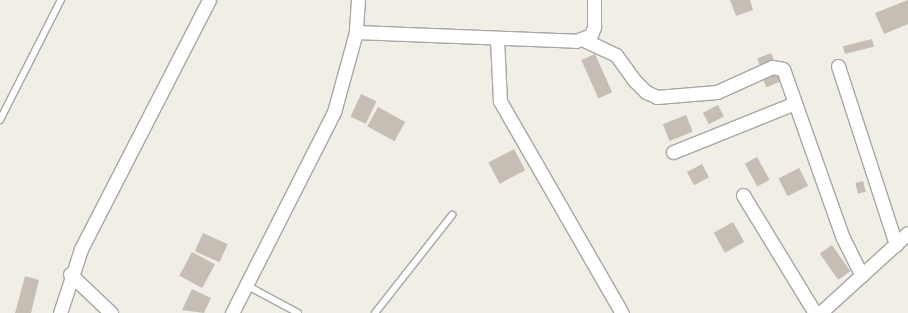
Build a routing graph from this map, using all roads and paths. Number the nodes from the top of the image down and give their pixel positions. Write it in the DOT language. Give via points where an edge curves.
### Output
graph roads {
  1 [pos="61,0"];
  2 [pos="209,0"];
  3 [pos="358,0"];
  4 [pos="594,0"];
  5 [pos="356,32"];
  6 [pos="497,38"];
  7 [pos="584,40"];
  8 [pos="838,66"];
  9 [pos="795,103"];
  10 [pos="0,120"];
  11 [pos="674,152"];
  12 [pos="743,195"];
  13 [pos="452,216"];
  14 [pos="908,233"];
  15 [pos="896,244"];
  16 [pos="70,274"];
  17 [pos="862,276"];
  18 [pos="246,285"];
  19 [pos="60,313"];
  20 [pos="112,313"];
  21 [pos="232,313"];
  22 [pos="298,313"];
  23 [pos="375,313"];
  24 [pos="622,313"];
  25 [pos="815,313"];
  26 [pos="820,313"];
  1 -- 10 [label="lane"];
  2 -- 16 [label="street"];
  3 -- 5 [label="street"];
  4 -- 7 [label="street" via="594,27"];
  5 -- 6 [label="street"];
  5 -- 18 [label="street" via="334,112"];
  6 -- 7 [label="street"];
  6 -- 24 [label="street" via="500,101"];
  7 -- 9 [label="street" via="616,55 634,80 651,96 717,92 778,67 786,74"];
  8 -- 15 [label="street"];
  9 -- 11 [label="street"];
  9 -- 17 [label="street" via="843,238"];
  12 -- 25 [label="street"];
  13 -- 23 [label="lane"];
  14 -- 15 [label="street"];
  15 -- 17 [label="street"];
  16 -- 19 [label="street"];
  16 -- 20 [label="street"];
  17 -- 26 [label="street"];
  18 -- 21 [label="street"];
  18 -- 22 [label="lane"];
}
